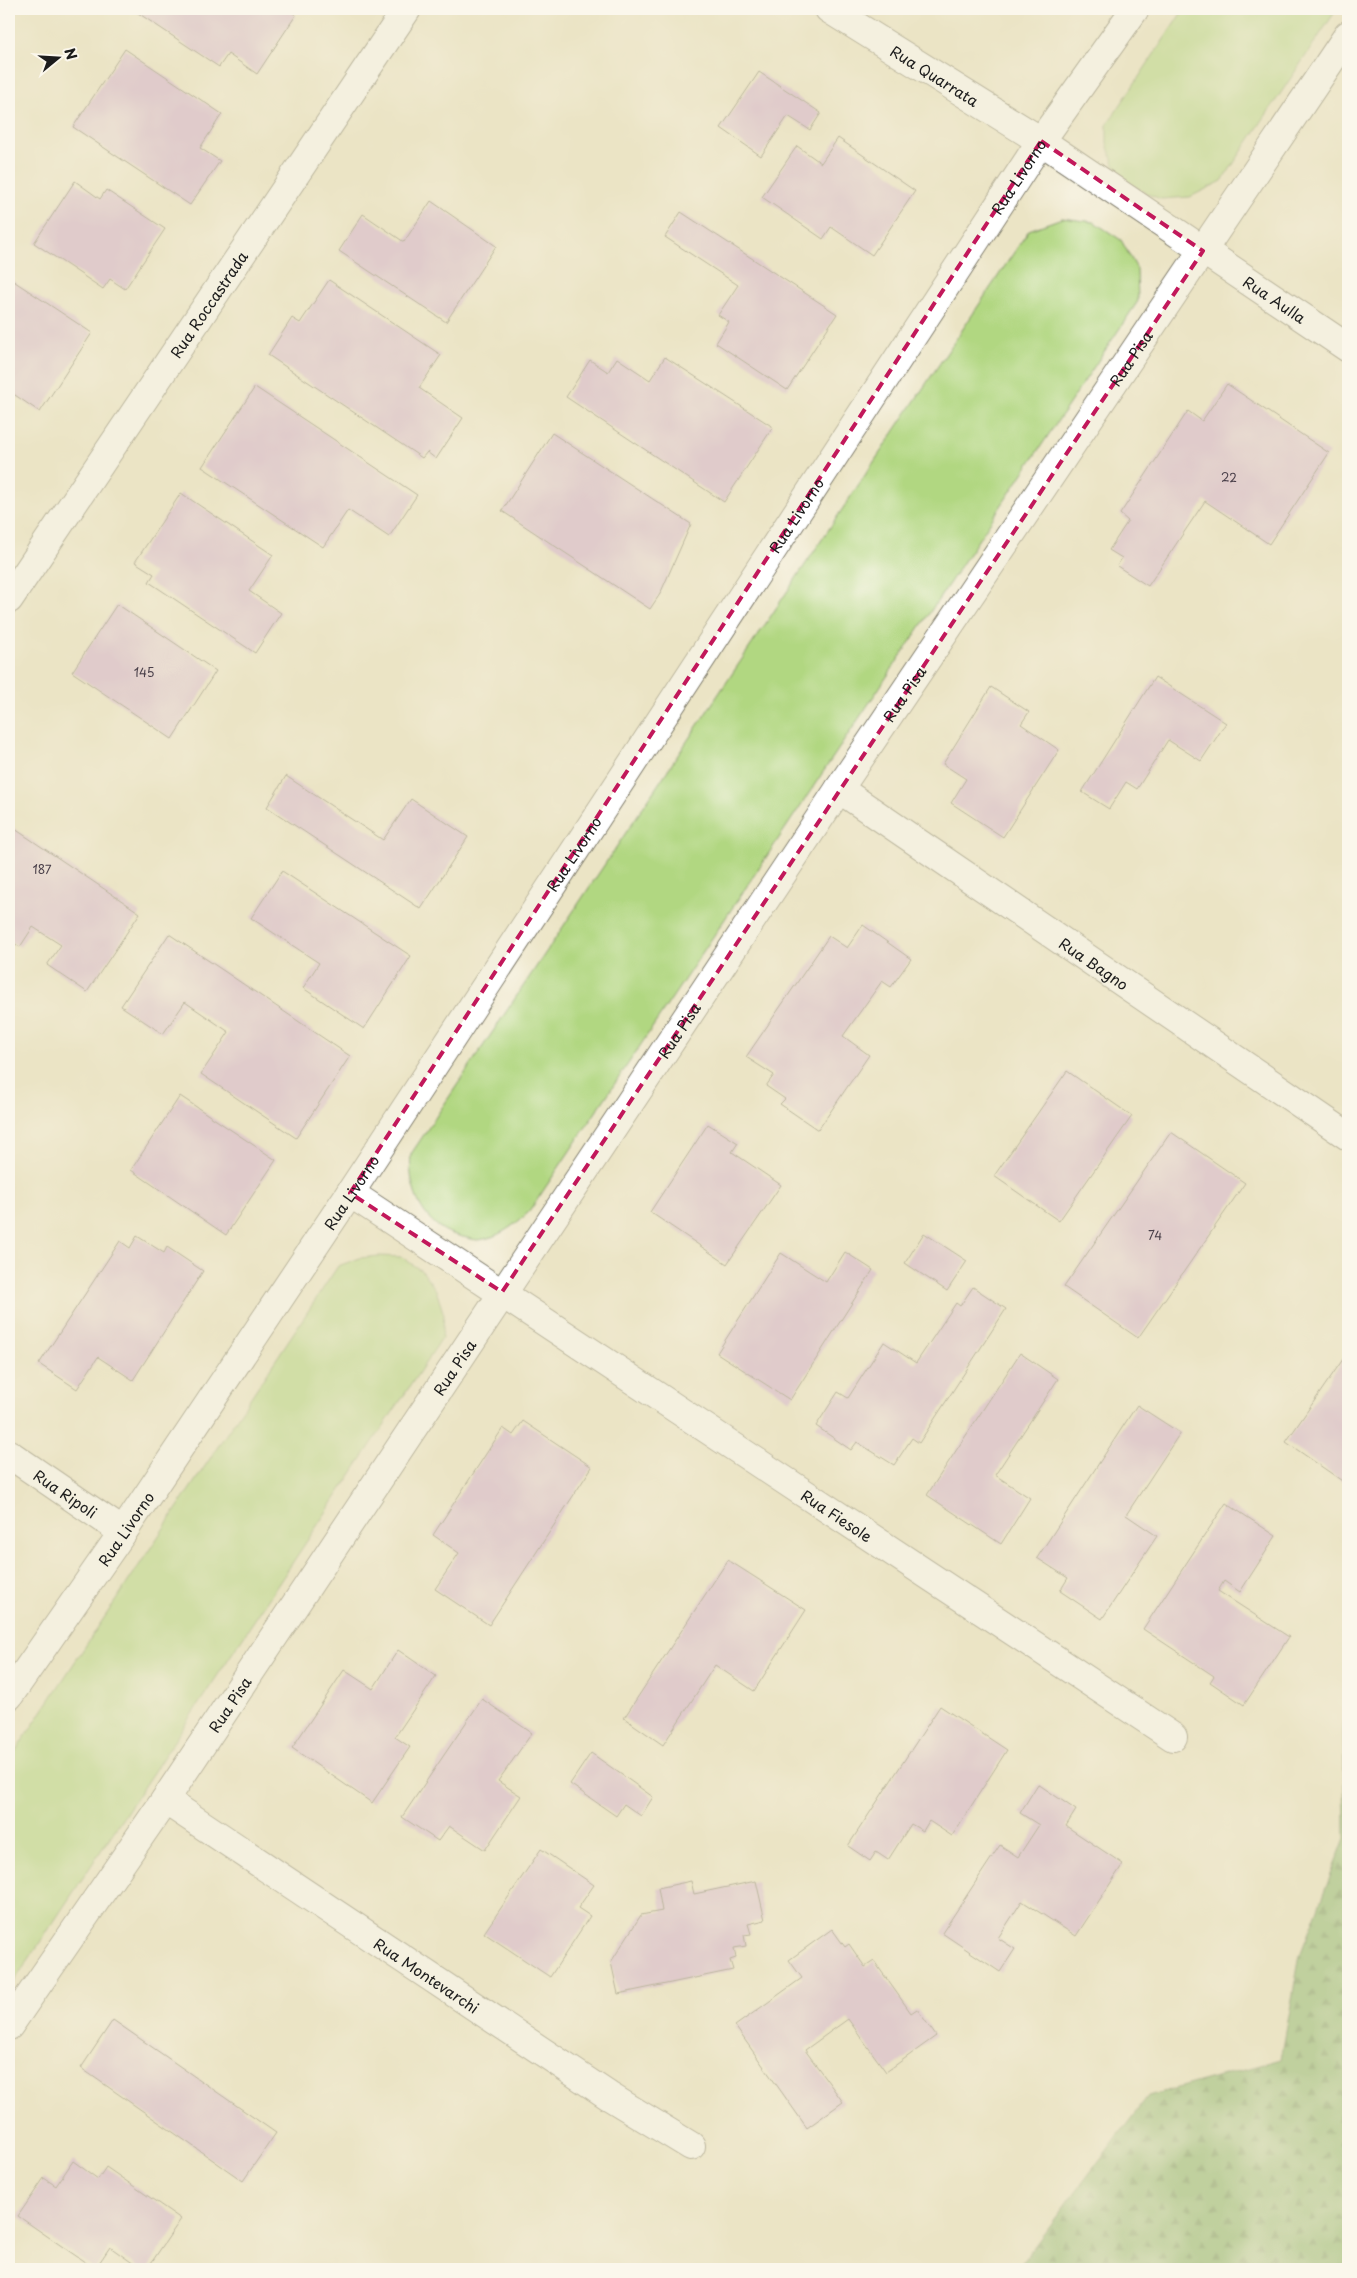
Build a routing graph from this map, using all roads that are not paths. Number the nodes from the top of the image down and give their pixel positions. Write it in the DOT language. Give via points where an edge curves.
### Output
graph roads {
  1 [pos="407,9"];
  2 [pos="829,9"];
  3 [pos="1135,9"];
  4 [pos="1348,35"];
  5 [pos="1041,141"];
  6 [pos="1203,251"];
  7 [pos="1348,348"];
  8 [pos="9,599"];
  9 [pos="839,790"];
  10 [pos="1348,1136"];
  11 [pos="350,1193"];
  12 [pos="502,1292"];
  13 [pos="9,1454"];
  14 [pos="123,1532"];
  15 [pos="9,1696"];
  16 [pos="1173,1737"];
  17 [pos="164,1800"];
  18 [pos="9,2026"];
  19 [pos="691,2146"];
  1 -- 8 [label="street, Rua Roccastrada"];
  2 -- 5 [label="street, Rua Quarrata"];
  3 -- 5 [label="street, Rua Livorno"];
  4 -- 6 [label="street, Rua Pisa"];
  5 -- 6 [label="street, Rua Quarrata"];
  5 -- 11 [label="street, Rua Livorno"];
  6 -- 7 [label="street, Rua Aulla"];
  6 -- 9 [label="street, Rua Pisa"];
  9 -- 10 [label="street, Rua Bagno"];
  9 -- 12 [label="street, Rua Pisa"];
  11 -- 12 [label="street, Rua Fiesole"];
  11 -- 14 [label="street, Rua Livorno"];
  12 -- 16 [label="street, Rua Fiesole"];
  12 -- 17 [label="street, Rua Pisa"];
  13 -- 14 [label="street, Rua Ripoli"];
  14 -- 15 [label="street, Rua Livorno"];
  17 -- 18 [label="street, Rua Pisa"];
  17 -- 19 [label="street, Rua Montevarchi" via="609,2096"];
}
